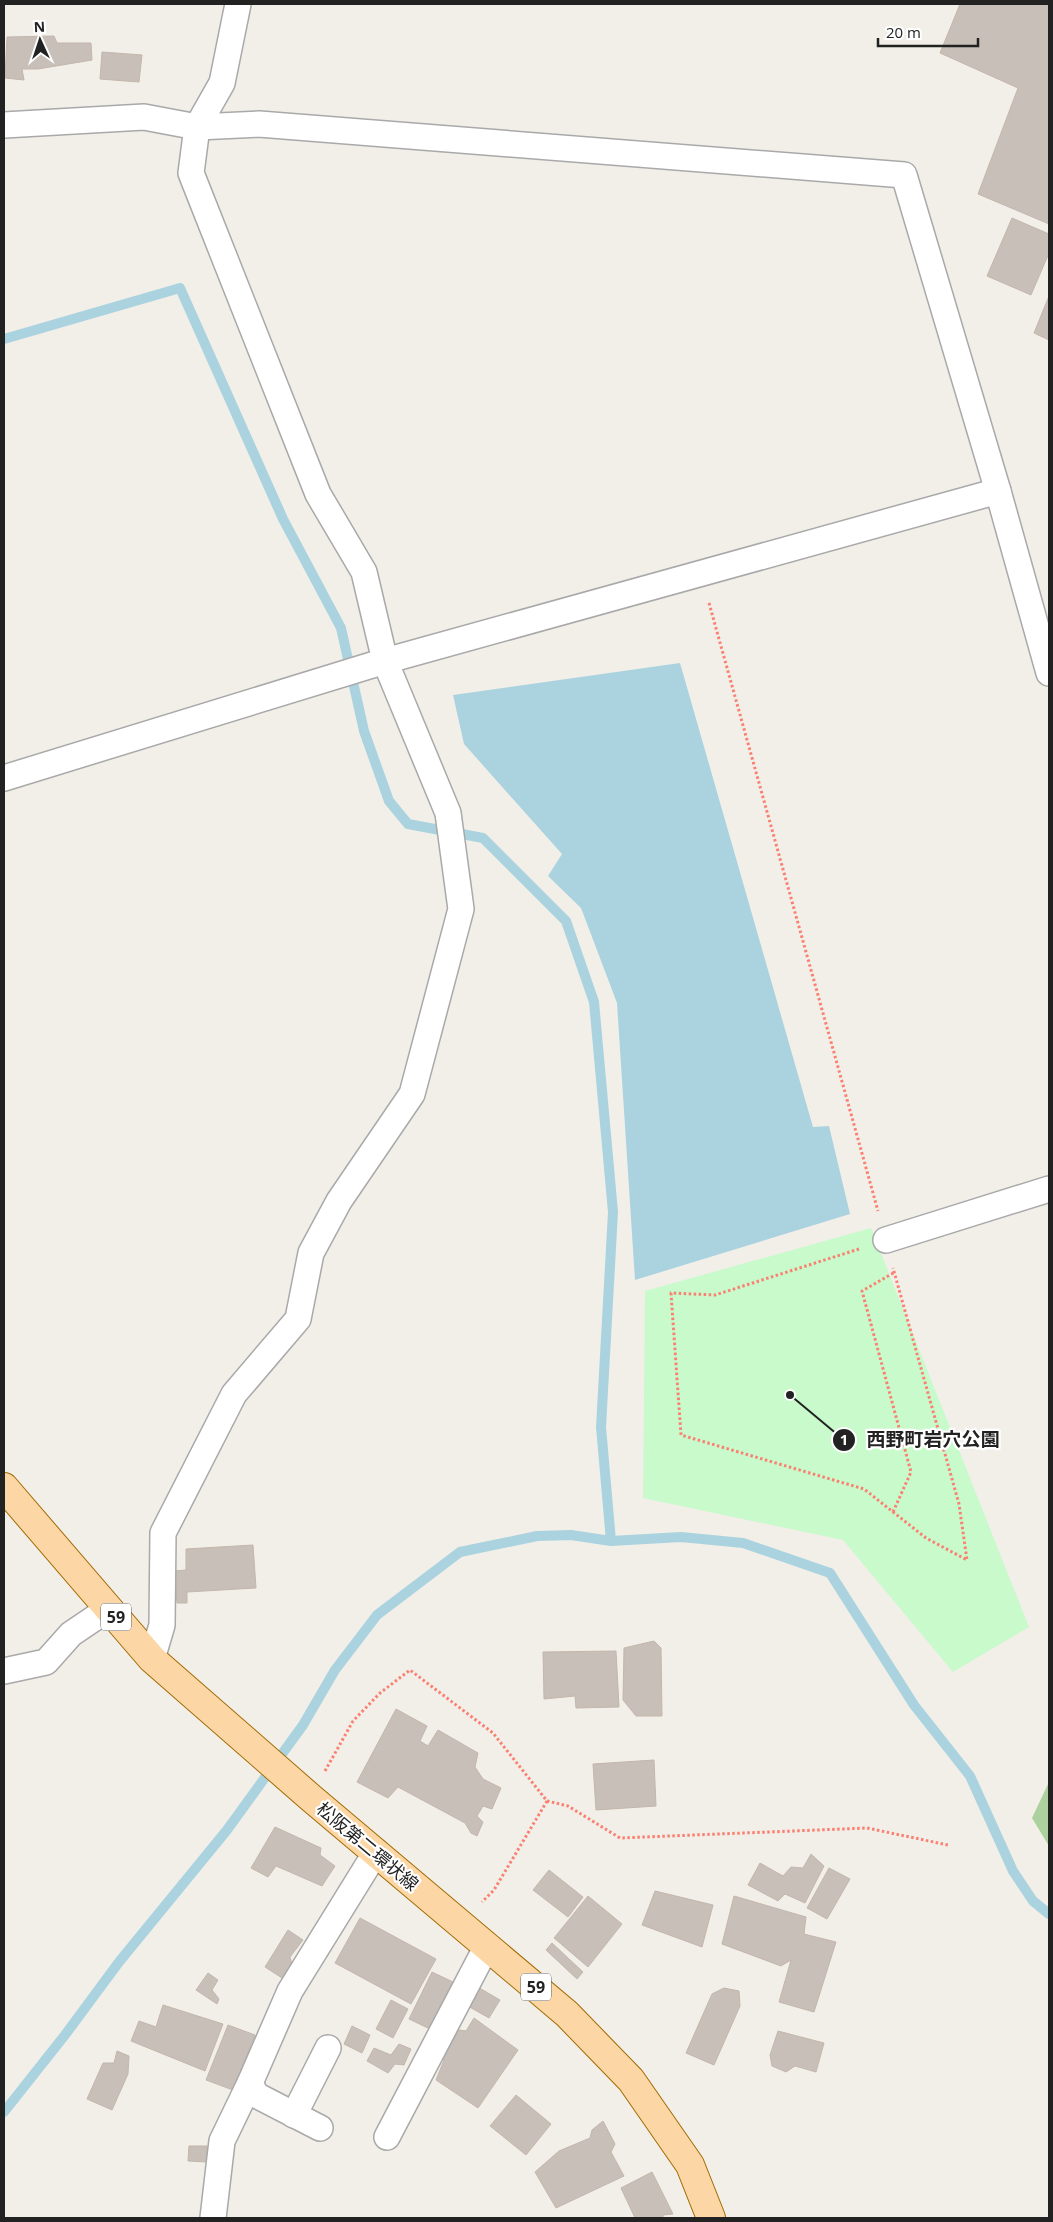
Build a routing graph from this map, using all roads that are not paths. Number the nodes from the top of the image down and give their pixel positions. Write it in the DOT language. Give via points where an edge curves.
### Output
graph roads {
  1 [pos="238,4"];
  2 [pos="4,125"];
  3 [pos="197,127"];
  4 [pos="998,491"];
  5 [pos="385,660"];
  6 [pos="1049,672"];
  7 [pos="4,778"];
  8 [pos="1049,1189"];
  9 [pos="886,1240"];
  10 [pos="4,1487"];
  11 [pos="108,1609"];
  12 [pos="152,1659"];
  13 [pos="4,1671"];
  14 [pos="376,1852"];
  15 [pos="487,1946"];
  16 [pos="328,2048"];
  17 [pos="250,2083"];
  18 [pos="294,2115"];
  19 [pos="320,2128"];
  20 [pos="387,2137"];
  21 [pos="213,2218"];
  22 [pos="711,2218"];
  1 -- 3 [label="street" via="222,83"];
  2 -- 3 [label="street" via="144,117"];
  3 -- 4 [label="street" via="259,124 904,175"];
  3 -- 5 [label="street" via="191,173 318,494 364,572"];
  4 -- 5 [label="street"];
  4 -- 6 [label="street"];
  5 -- 7 [label="street"];
  5 -- 12 [label="street" via="448,813 461,909 412,1094 339,1201 311,1253 298,1319 234,1394 163,1533 162,1625"];
  8 -- 9 [label="street"];
  10 -- 11 [label="main road, 松阪第二環状線 / 59"];
  11 -- 12 [label="main road, 松阪第二環状線 / 59"];
  11 -- 13 [label="street" via="71,1634 46,1662"];
  12 -- 14 [label="main road, 松阪第二環状線 / 59"];
  14 -- 15 [label="main road, 松阪第二環状線 / 59"];
  14 -- 17 [label="street" via="290,1990"];
  15 -- 20 [label="street"];
  15 -- 22 [label="main road, 松阪第二環状線 / 59" via="567,2014 631,2080 690,2165"];
  16 -- 18 [label="street"];
  17 -- 18 [label="street" via="256,2095"];
  17 -- 21 [label="street" via="222,2141"];
  18 -- 19 [label="street"];
}
